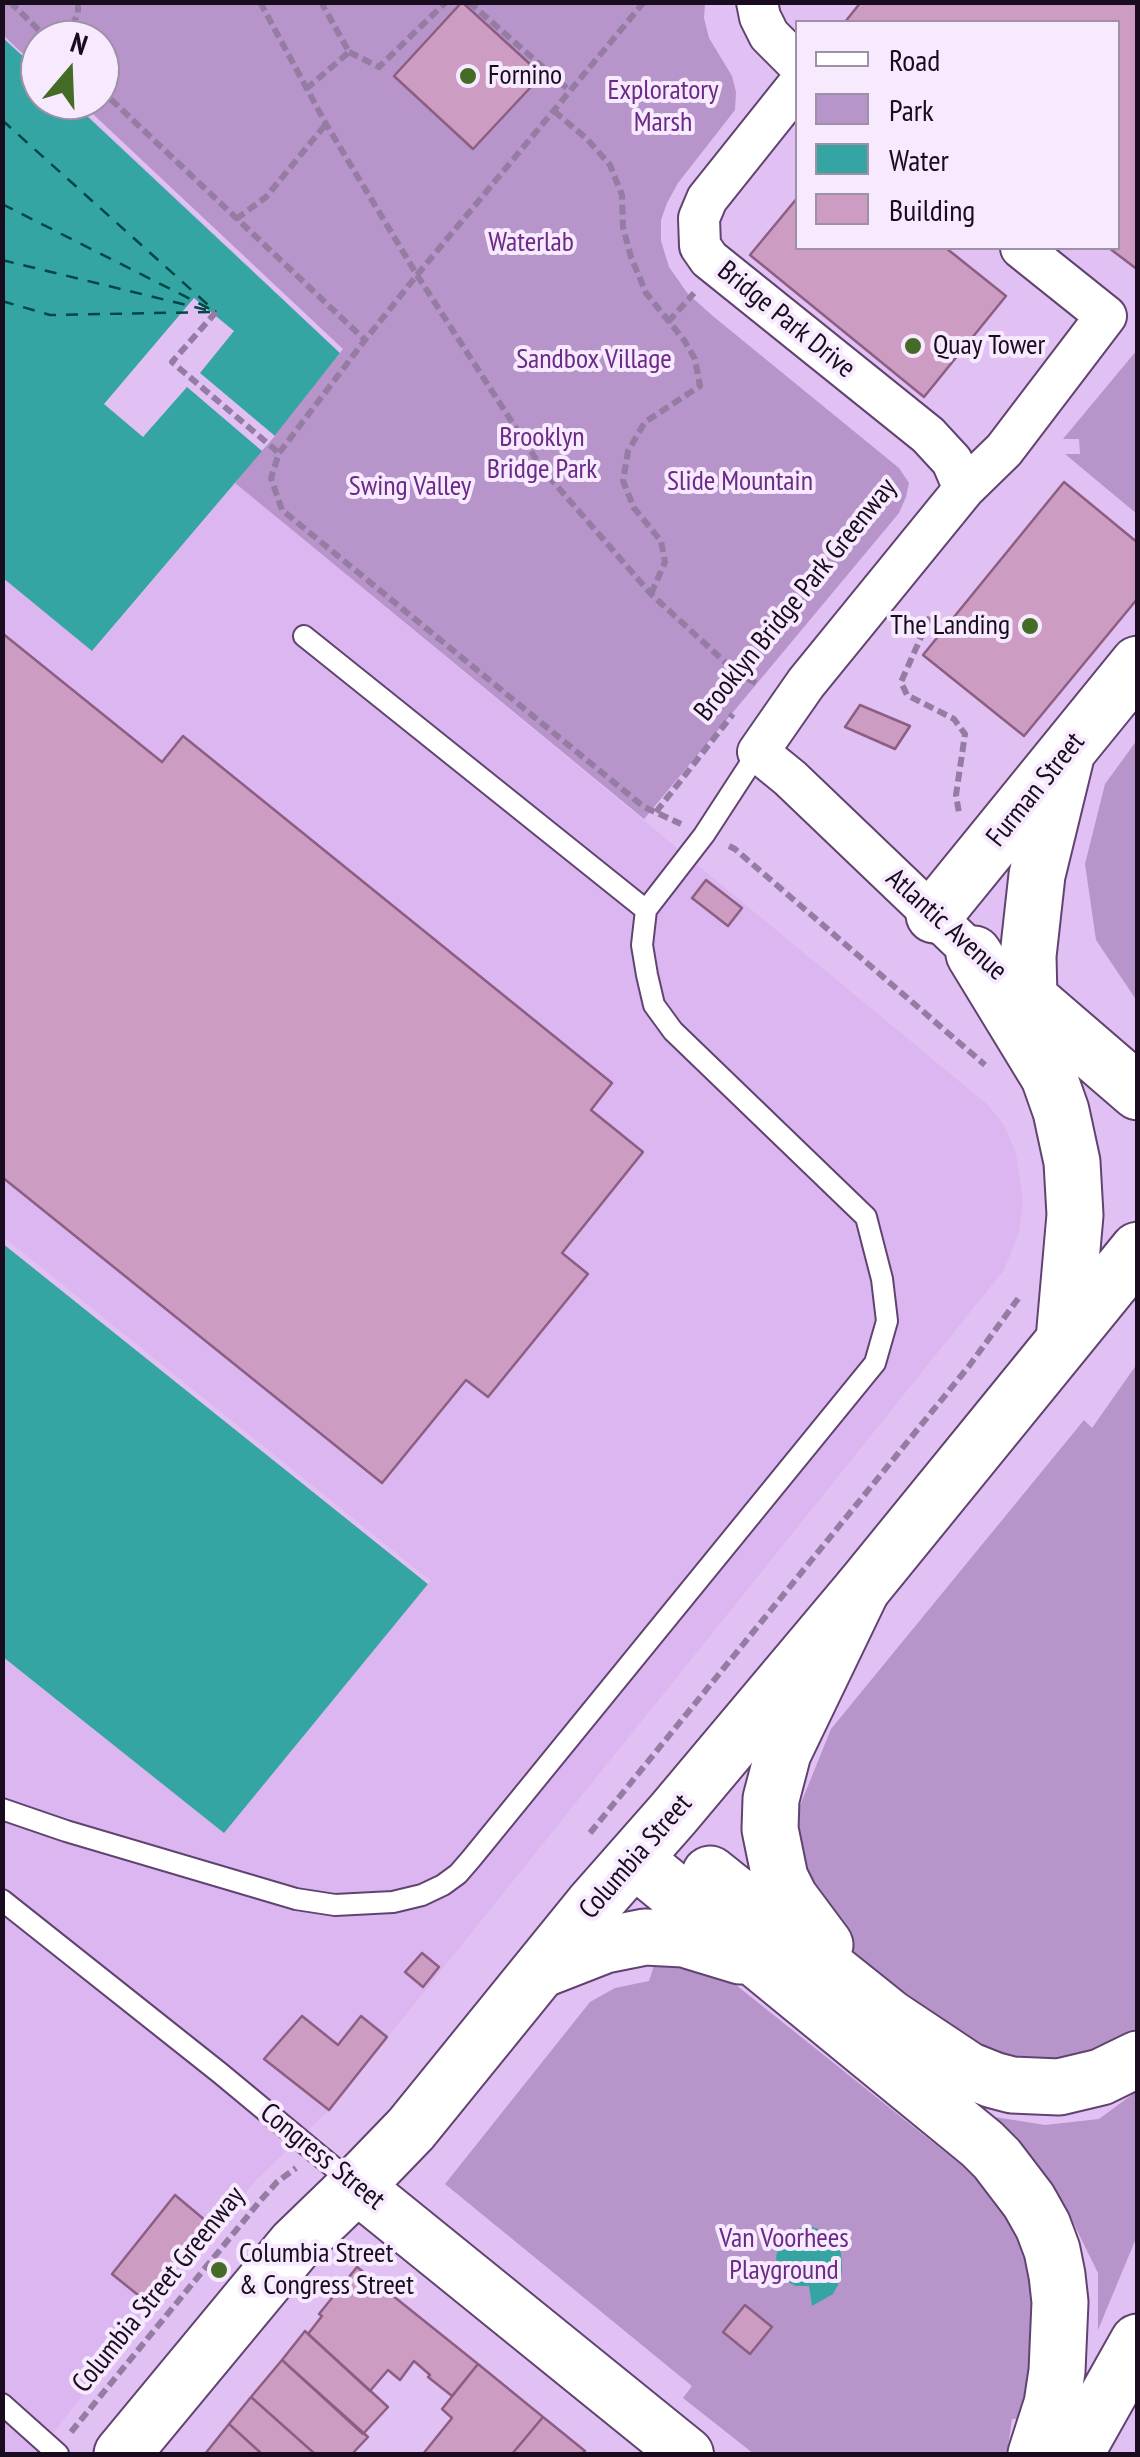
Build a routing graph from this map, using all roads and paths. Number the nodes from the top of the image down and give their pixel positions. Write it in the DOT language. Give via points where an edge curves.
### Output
graph roads {
  1 [pos="10,2"];
  2 [pos="260,2"];
  3 [pos="322,2"];
  4 [pos="446,2"];
  5 [pos="469,2"];
  6 [pos="644,2"];
  7 [pos="757,2"];
  8 [pos="28,20"];
  9 [pos="349,52"];
  10 [pos="795,61"];
  11 [pos="306,89"];
  12 [pos="795,89"];
  13 [pos="570,91"];
  14 [pos="120,108"];
  15 [pos="554,111"];
  16 [pos="326,124"];
  17 [pos="236,220"];
  18 [pos="1024,250"];
  19 [pos="417,275"];
  20 [pos="689,283"];
  21 [pos="216,312"];
  22 [pos="668,322"];
  23 [pos="365,340"];
  24 [pos="279,452"];
  25 [pos="964,488"];
  26 [pos="651,594"];
  27 [pos="930,617"];
  28 [pos="304,636"];
  29 [pos="1138,664"];
  30 [pos="746,698"];
  31 [pos="735,712"];
  32 [pos="758,752"];
  33 [pos="1067,752"];
  34 [pos="959,814"];
  35 [pos="646,910"];
  36 [pos="934,915"];
  37 [pos="974,954"];
  38 [pos="1028,998"];
  39 [pos="1138,1092"];
  40 [pos="1138,1250"];
  41 [pos="1064,1340"];
  42 [pos="862,1588"];
  43 [pos="2,1809"];
  44 [pos="646,1846"];
  45 [pos="2,1900"];
  46 [pos="758,1962"];
  47 [pos="542,1970"];
  48 [pos="890,2018"];
  49 [pos="1138,2059"];
  50 [pos="277,2182"];
  51 [pos="356,2186"];
  52 [pos="1138,2342"];
  53 [pos="6,2414"];
  54 [pos="76,2426"];
  55 [pos="57,2453"];
  56 [pos="122,2454"];
  57 [pos="687,2454"];
  58 [pos="1036,2454"];
  59 [pos="1075,2454"];
  1 -- 8 [label="path"];
  2 -- 11 [label="path"];
  3 -- 9 [label="path"];
  4 -- 9 [label="path" via="379,67"];
  5 -- 13 [label="path"];
  6 -- 13 [label="path"];
  7 -- 10 [label="street" via="770,34"];
  9 -- 11 [label="path"];
  11 -- 16 [label="path"];
  12 -- 25 [label="street, Bridge Park Drive" via="707,199 699,218 700,246 928,435 952,461"];
  13 -- 15 [label="path"];
  14 -- 17 [label="path"];
  15 -- 19 [label="path"];
  15 -- 22 [label="path" via="610,165 622,194 631,257"];
  16 -- 17 [label="path" via="266,196"];
  16 -- 19 [label="path"];
  17 -- 23 [label="path"];
  18 -- 25 [label="street" via="1106,316 1004,450"];
  19 -- 23 [label="path"];
  19 -- 26 [label="path" via="543,470"];
  20 -- 22 [label="path" via="697,290"];
  21 -- 24 [label="path" via="172,362"];
  22 -- 26 [label="path" via="695,359 700,386 644,422 628,450 623,481 634,508 661,541 665,562"];
  23 -- 24 [label="path"];
  24 -- 31 [label="path, Brooklyn Bridge Park Greenway" via="271,478 282,510 644,806 656,812"];
  25 -- 32 [label="street"];
  26 -- 30 [label="path, Brooklyn Bridge Park Greenway" via="738,674 757,683"];
  27 -- 34 [label="path" via="901,682 907,695 954,719 965,734"];
  28 -- 35 [label="lane"];
  29 -- 33 [label="main road, Furman Street"];
  32 -- 35 [label="lane"];
  32 -- 36 [label="street, Atlantic Avenue"];
  33 -- 36 [label="main road, Furman Street"];
  33 -- 38 [label="main road" via="1037,875"];
  35 -- 43 [label="lane" via="642,945 654,1006 672,1031 866,1217 887,1321 875,1363 471,1860 443,1886 393,1902 296,1900"];
  36 -- 37 [label="street, Atlantic Avenue"];
  37 -- 38 [label="street, Atlantic Avenue"];
  37 -- 41 [label="main road" via="1049,1077 1062,1112 1075,1215"];
  38 -- 39 [label="main road, Atlantic Avenue"];
  40 -- 41 [label="main road, Columbia Street"];
  41 -- 42 [label="main road, Columbia Street"];
  42 -- 44 [label="main road, Columbia Street"];
  42 -- 48 [label="main road" via="783,1753 770,1828 790,1898"];
  44 -- 46 [label="main road"];
  44 -- 47 [label="main road, Columbia Street"];
  44 -- 48 [label="main road"];
  45 -- 51 [label="lane, Congress Street"];
  46 -- 47 [label="main road" via="708,1944 644,1937 605,1944"];
  46 -- 58 [label="main road" via="982,2144 1029,2202 1052,2250 1060,2302 1054,2388"];
  47 -- 51 [label="main road, Columbia Street"];
  48 -- 49 [label="main road" via="968,2070 1012,2085 1084,2082"];
  50 -- 54 [label="path, Columbia Street Greenway"];
  51 -- 56 [label="main road, Columbia Street" via="295,2245"];
  51 -- 57 [label="street, Congress Street"];
  52 -- 59 [label="main road"];
  53 -- 55 [label="lane"];
}
